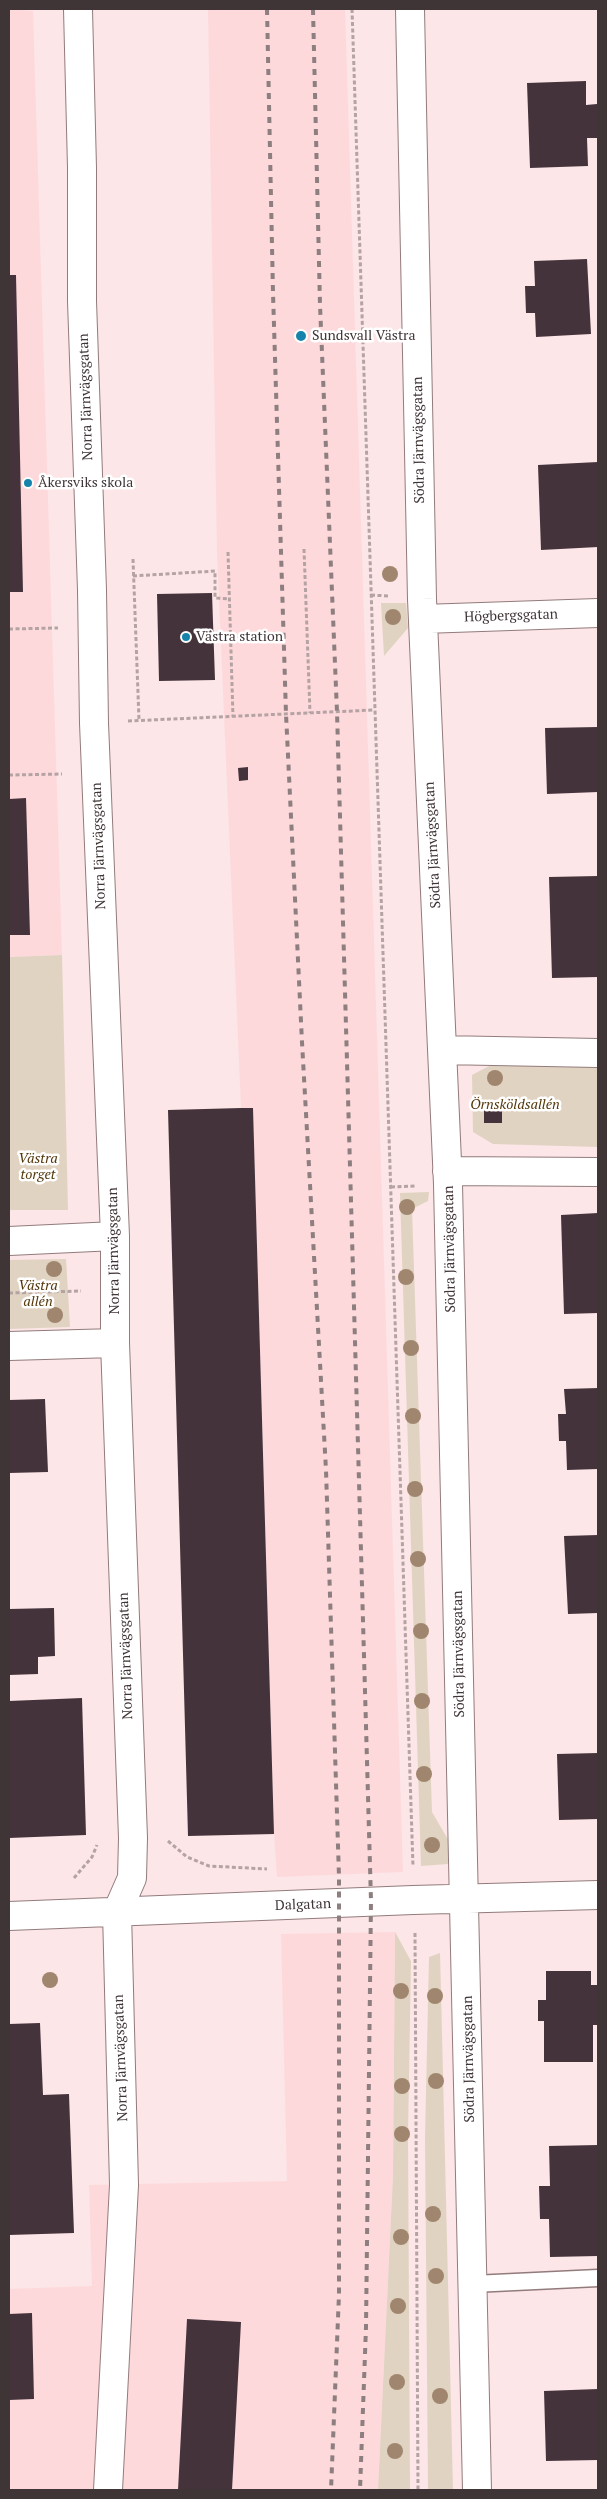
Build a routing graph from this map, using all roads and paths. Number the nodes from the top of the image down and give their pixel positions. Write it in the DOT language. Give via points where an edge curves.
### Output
graph roads {
  1 [pos="78,9"];
  2 [pos="352,9"];
  3 [pos="410,9"];
  4 [pos="304,549"];
  5 [pos="228,552"];
  6 [pos="132,559"];
  7 [pos="133,576"];
  8 [pos="230,599"];
  9 [pos="598,613"];
  10 [pos="423,619"];
  11 [pos="65,628"];
  12 [pos="9,629"];
  13 [pos="374,710"];
  14 [pos="310,713"];
  15 [pos="233,717"];
  16 [pos="139,720"];
  17 [pos="94,723"];
  18 [pos="70,774"];
  19 [pos="9,775"];
  20 [pos="442,1050"];
  21 [pos="598,1053"];
  22 [pos="447,1171"];
  23 [pos="598,1172"];
  24 [pos="115,1236"];
  25 [pos="9,1242"];
  26 [pos="84,1291"];
  27 [pos="9,1293"];
  28 [pos="115,1343"];
  29 [pos="9,1346"];
  30 [pos="133,1838"];
  31 [pos="271,1870"];
  32 [pos="408,1872"];
  33 [pos="68,1880"];
  34 [pos="598,1895"];
  35 [pos="465,1899"];
  36 [pos="414,1900"];
  37 [pos="117,1912"];
  38 [pos="9,1916"];
  39 [pos="598,2278"];
  40 [pos="473,2284"];
  41 [pos="108,2490"];
  42 [pos="418,2490"];
  43 [pos="478,2490"];
  1 -- 17 [label="street, Norra Järnvägsgatan" via="82,301"];
  2 -- 13 [label="path"];
  3 -- 10 [label="street, Södra Järnvägsgatan"];
  4 -- 14 [label="path"];
  5 -- 8 [label="path"];
  6 -- 7 [label="path"];
  7 -- 8 [label="path" via="215,571 215,598"];
  7 -- 16 [label="path"];
  8 -- 15 [label="path"];
  9 -- 10 [label="street, Högbergsgatan"];
  10 -- 20 [label="street, Södra Järnvägsgatan"];
  11 -- 12 [label="path"];
  13 -- 14 [label="path"];
  13 -- 32 [label="path" via="414,1870"];
  14 -- 15 [label="path"];
  15 -- 16 [label="path"];
  16 -- 17 [label="path"];
  17 -- 24 [label="street, Norra Järnvägsgatan"];
  18 -- 19 [label="path"];
  20 -- 21 [label="street"];
  20 -- 22 [label="street, Södra Järnvägsgatan"];
  22 -- 23 [label="street"];
  22 -- 35 [label="street, Södra Järnvägsgatan"];
  24 -- 25 [label="street"];
  24 -- 28 [label="street, Norra Järnvägsgatan"];
  26 -- 27 [label="path"];
  28 -- 29 [label="street"];
  28 -- 30 [label="street, Norra Järnvägsgatan"];
  30 -- 31 [label="path" via="164,1838 187,1857 209,1866"];
  30 -- 33 [label="path" via="98,1842 84,1868"];
  30 -- 37 [label="street, Norra Järnvägsgatan" via="132,1878"];
  34 -- 35 [label="street, Dalgatan"];
  35 -- 36 [label="street, Dalgatan"];
  35 -- 40 [label="street, Södra Järnvägsgatan"];
  36 -- 37 [label="street, Dalgatan"];
  36 -- 42 [label="path"];
  37 -- 38 [label="street, Dalgatan"];
  37 -- 41 [label="street, Norra Järnvägsgatan" via="124,2185"];
  39 -- 40 [label="lane"];
  40 -- 43 [label="street, Södra Järnvägsgatan"];
}
